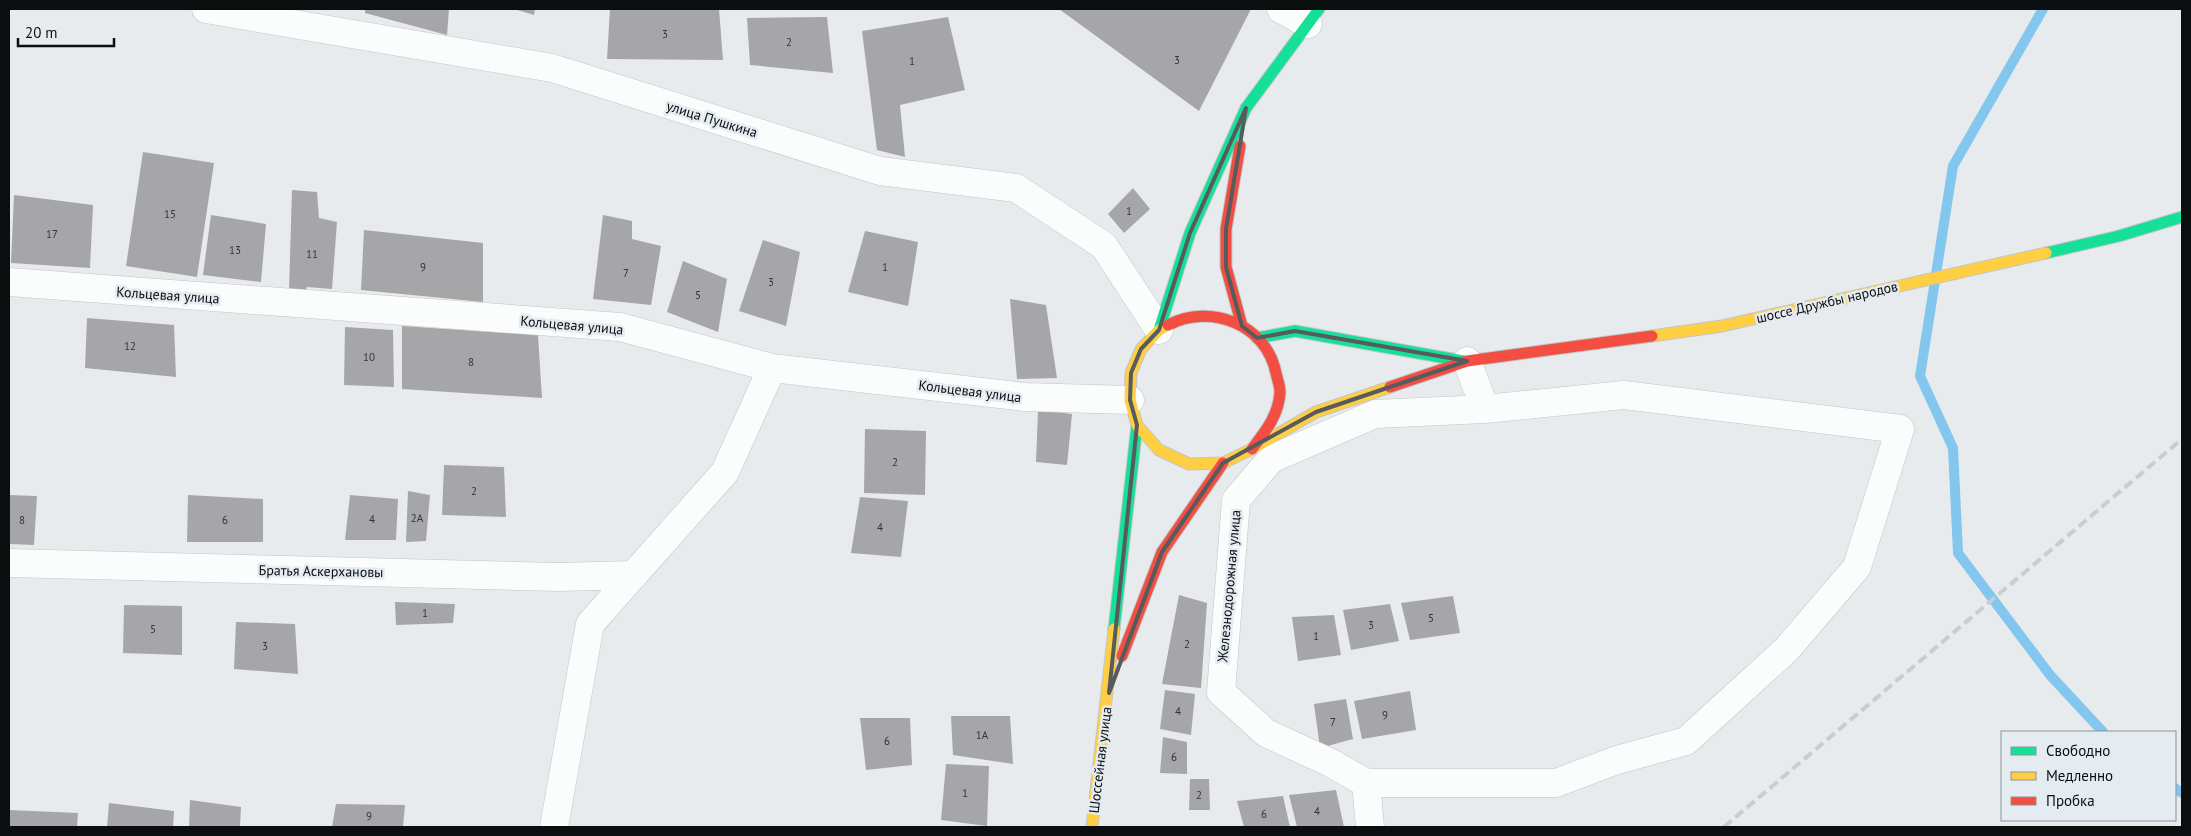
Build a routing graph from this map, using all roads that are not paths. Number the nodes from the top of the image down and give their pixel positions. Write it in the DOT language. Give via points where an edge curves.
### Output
graph roads {
  1 [pos="206,9"];
  2 [pos="1281,9"];
  3 [pos="1314,17"];
  4 [pos="1246,108"];
  5 [pos="2182,217"];
  6 [pos="9,282"];
  7 [pos="1242,326"];
  8 [pos="1159,330"];
  9 [pos="1257,338"];
  10 [pos="1467,361"];
  11 [pos="772,368"];
  12 [pos="1485,409"];
  13 [pos="1134,412"];
  14 [pos="1252,448"];
  15 [pos="1222,463"];
  16 [pos="9,563"];
  17 [pos="634,575"];
  18 [pos="1109,692"];
  19 [pos="1366,783"];
  20 [pos="554,827"];
  21 [pos="1092,827"];
  22 [pos="1370,827"];
  1 -- 8 [label="street, улица Пушкина" via="552,68 880,171 1016,188 1104,246"];
  2 -- 3 [label="street"];
  3 -- 4 [label="main road"];
  4 -- 7 [label="main road" via="1226,230 1226,267"];
  4 -- 8 [label="main road" via="1190,233"];
  5 -- 10 [label="main road, шоссе Дружбы народов" via="2119,236 1722,326"];
  6 -- 11 [label="street, Кольцевая улица" via="620,327"];
  7 -- 8 [label="main road" via="1231,320 1206,315 1182,318"];
  7 -- 9 [label="main road"];
  8 -- 13 [label="main road" via="1141,349 1131,373"];
  9 -- 10 [label="main road" via="1295,331"];
  9 -- 14 [label="main road" via="1273,358 1280,390 1272,423"];
  10 -- 12 [label="street"];
  10 -- 14 [label="main road" via="1316,412"];
  11 -- 13 [label="street, Кольцевая улица"];
  11 -- 17 [label="street" via="724,472"];
  12 -- 19 [label="street, Железнодорожная улица" via="1375,414 1271,459 1236,500 1221,692 1266,733"];
  12 -- 19 [label="street" via="1624,395 1900,429 1856,566 1787,649 1686,741 1617,760 1556,783"];
  13 -- 15 [label="main road" via="1159,450 1189,464"];
  13 -- 18 [label="main road"];
  14 -- 15 [label="main road"];
  15 -- 18 [label="main road" via="1162,552"];
  16 -- 17 [label="street, Братья Аскерхановы" via="559,578"];
  17 -- 20 [label="street" via="590,624"];
  18 -- 21 [label="main road, Шоссейная улица"];
  19 -- 22 [label="street"];
}
